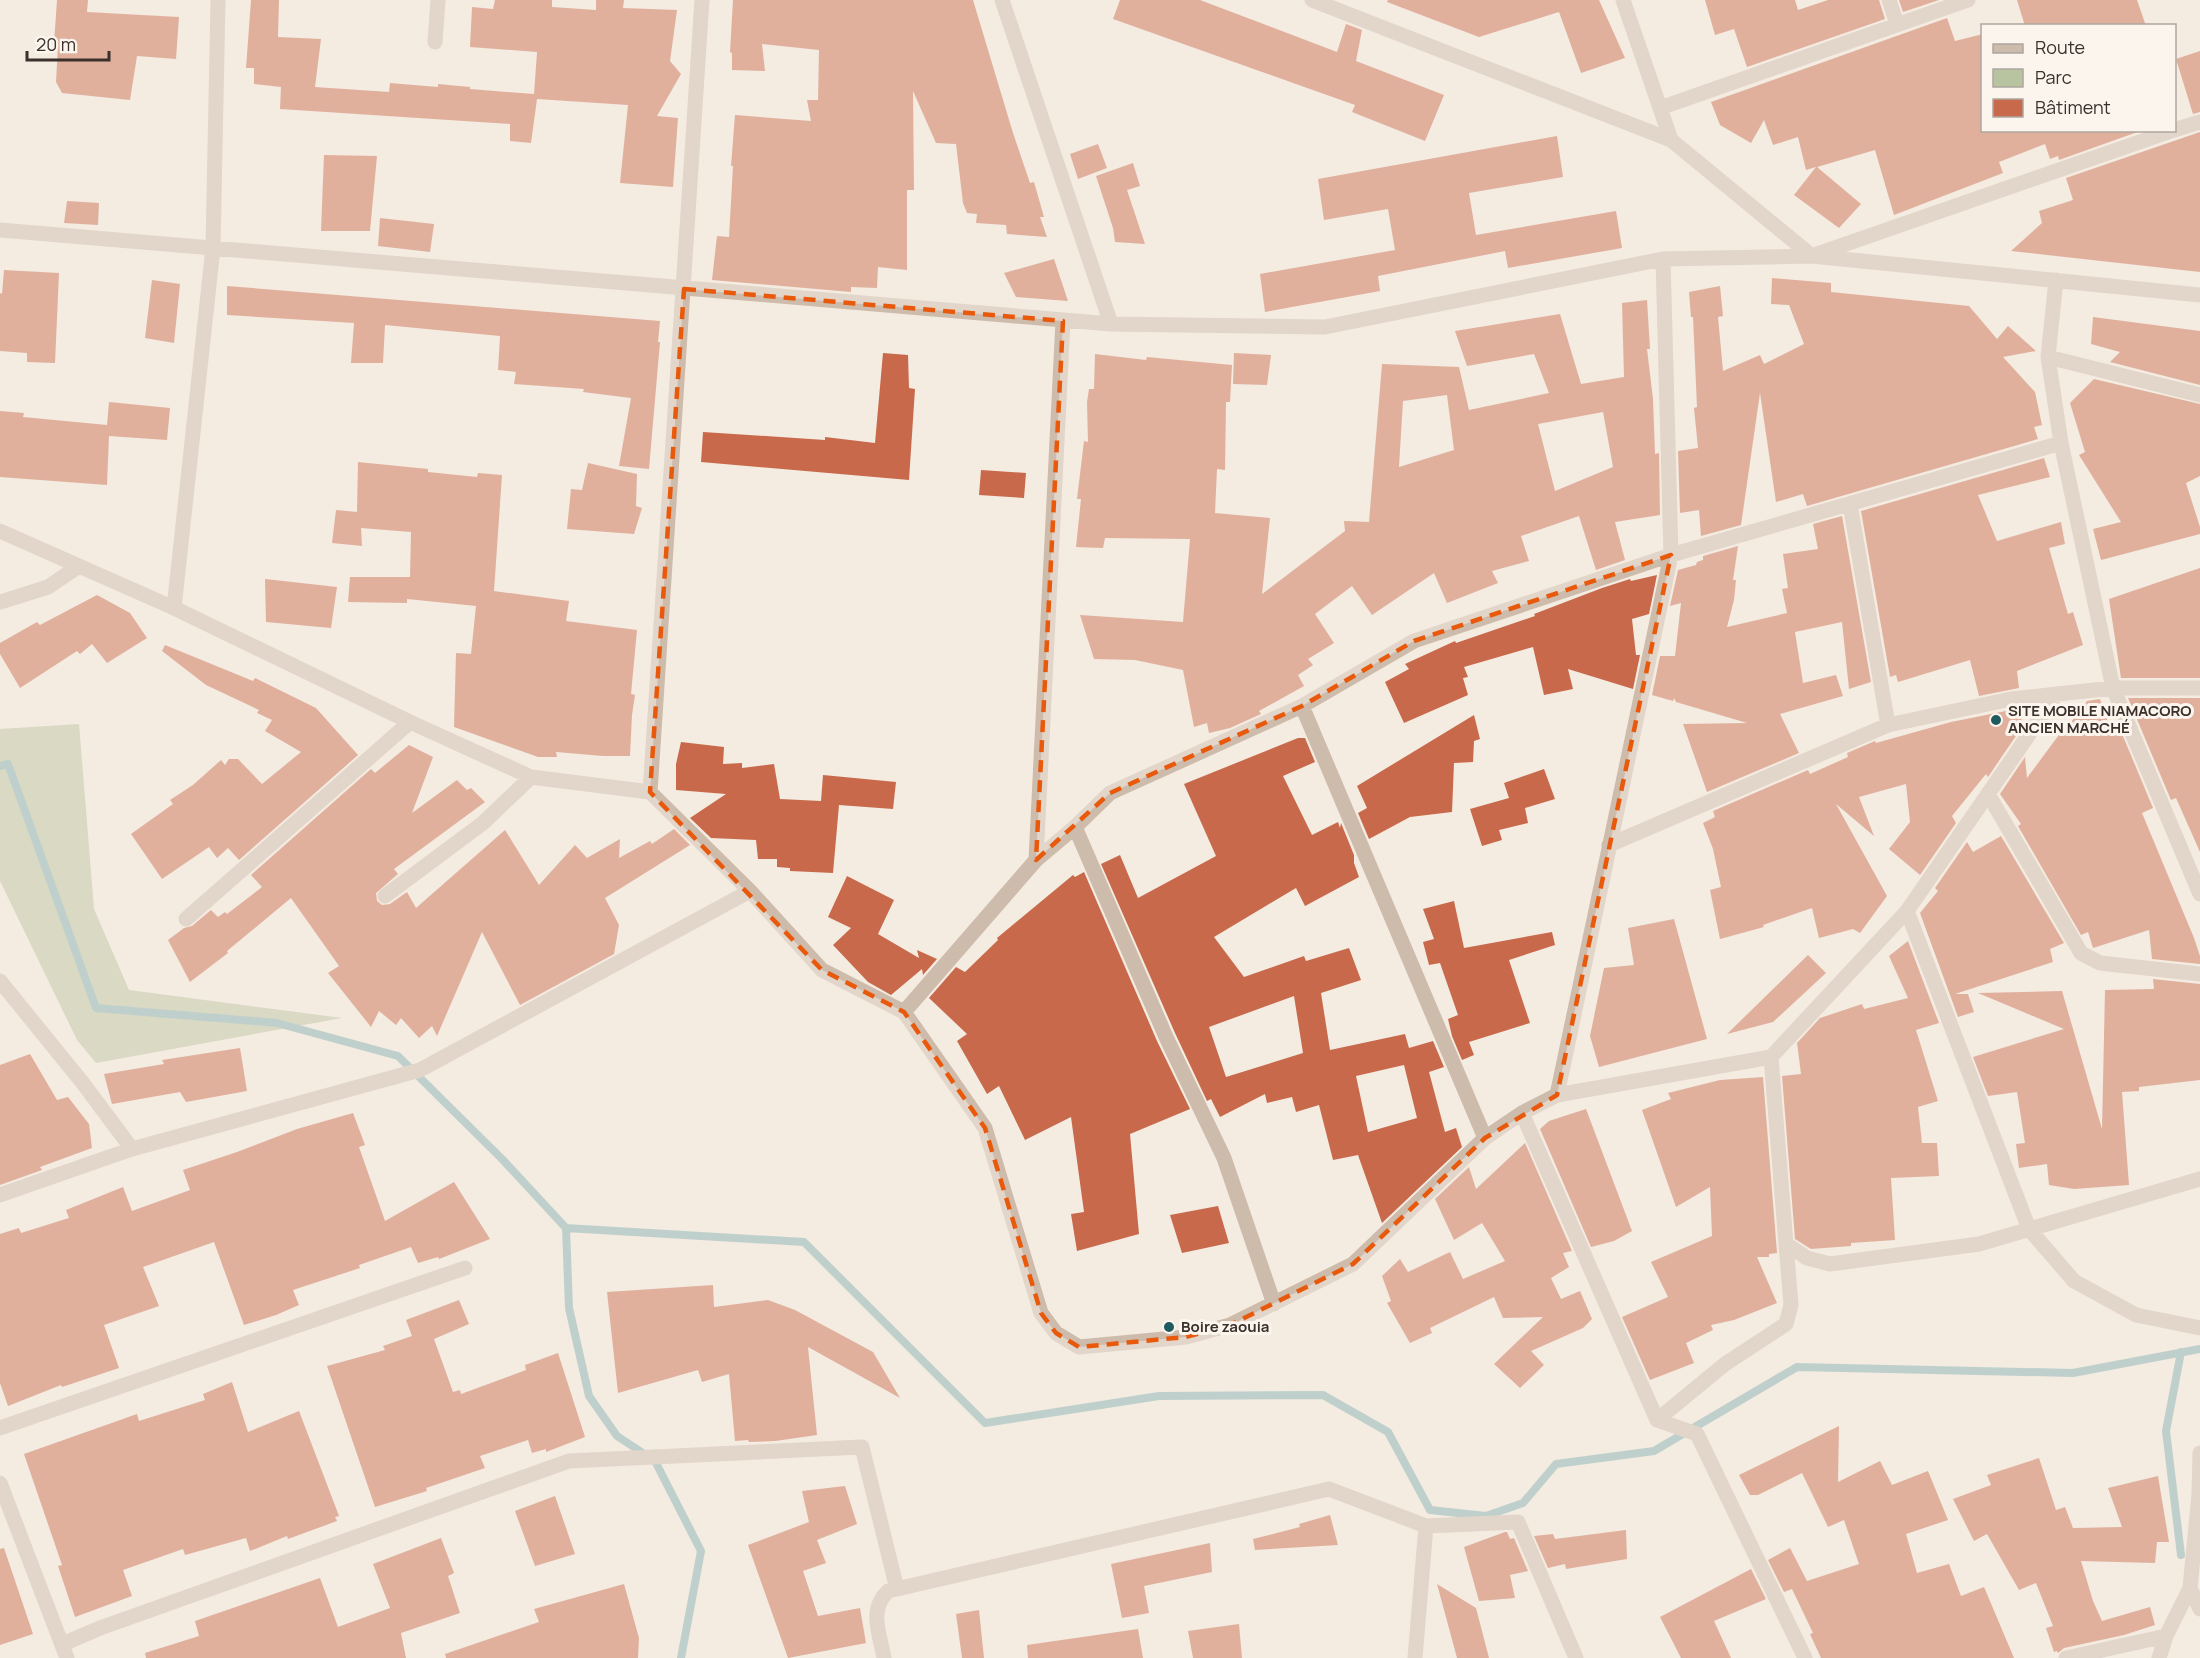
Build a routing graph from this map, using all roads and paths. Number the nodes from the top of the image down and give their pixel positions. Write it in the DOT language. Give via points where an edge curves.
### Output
graph roads {
  1 [pos="218,0"];
  2 [pos="438,0"];
  3 [pos="702,0"];
  4 [pos="1002,0"];
  5 [pos="1312,0"];
  6 [pos="1623,0"];
  7 [pos="1889,0"];
  8 [pos="1968,0"];
  9 [pos="1897,24"];
  10 [pos="435,42"];
  11 [pos="1660,108"];
  12 [pos="2200,122"];
  13 [pos="2176,129"];
  14 [pos="2168,132"];
  15 [pos="1671,140"];
  16 [pos="0,230"];
  17 [pos="213,248"];
  18 [pos="1812,256"];
  19 [pos="1663,259"];
  20 [pos="2056,280"];
  21 [pos="684,289"];
  22 [pos="2200,296"];
  23 [pos="1063,321"];
  24 [pos="1111,324"];
  25 [pos="2048,357"];
  26 [pos="2200,395"];
  27 [pos="2061,443"];
  28 [pos="1850,504"];
  29 [pos="0,531"];
  30 [pos="1671,555"];
  31 [pos="79,566"];
  32 [pos="0,602"];
  33 [pos="174,608"];
  34 [pos="2113,688"];
  35 [pos="2200,688"];
  36 [pos="2057,694"];
  37 [pos="1302,706"];
  38 [pos="410,722"];
  39 [pos="1888,725"];
  40 [pos="531,777"];
  41 [pos="650,792"];
  42 [pos="1988,794"];
  43 [pos="1075,827"];
  44 [pos="1609,845"];
  45 [pos="1036,860"];
  46 [pos="750,891"];
  47 [pos="2200,894"];
  48 [pos="385,896"];
  49 [pos="1907,911"];
  50 [pos="186,919"];
  51 [pos="2200,974"];
  52 [pos="0,981"];
  53 [pos="904,1012"];
  54 [pos="1771,1057"];
  55 [pos="1557,1095"];
  56 [pos="1522,1113"];
  57 [pos="1485,1138"];
  58 [pos="132,1149"];
  59 [pos="2200,1179"];
  60 [pos="0,1195"];
  61 [pos="2029,1229"];
  62 [pos="1786,1244"];
  63 [pos="465,1268"];
  64 [pos="1274,1304"];
  65 [pos="2200,1328"];
  66 [pos="1657,1420"];
  67 [pos="0,1428"];
  68 [pos="2200,1458"];
  69 [pos="0,1483"];
  70 [pos="1426,1526"];
  71 [pos="2190,1588"];
  72 [pos="897,1589"];
  73 [pos="2200,1609"];
  74 [pos="2166,1636"];
  75 [pos="65,1651"];
  76 [pos="884,1658"];
  77 [pos="1415,1658"];
  78 [pos="1576,1658"];
  79 [pos="1805,1658"];
  80 [pos="2066,1658"];
  81 [pos="2159,1658"];
  1 -- 17 [label="street"];
  2 -- 10 [label="street"];
  3 -- 21 [label="street"];
  4 -- 24 [label="street"];
  5 -- 15 [label="street"];
  6 -- 11 [label="street"];
  7 -- 9 [label="street"];
  8 -- 9 [label="street"];
  9 -- 11 [label="street"];
  11 -- 15 [label="street"];
  12 -- 13 [label="street"];
  14 -- 18 [label="street"];
  15 -- 18 [label="street"];
  16 -- 17 [label="street"];
  17 -- 21 [label="street"];
  17 -- 33 [label="street"];
  18 -- 19 [label="street"];
  18 -- 20 [label="street"];
  19 -- 24 [label="street" via="1325,327"];
  19 -- 30 [label="street"];
  20 -- 22 [label="street"];
  20 -- 25 [label="street"];
  21 -- 23 [label="street"];
  21 -- 41 [label="street"];
  23 -- 24 [label="street"];
  23 -- 45 [label="street"];
  25 -- 26 [label="street"];
  25 -- 27 [label="street"];
  27 -- 28 [label="street"];
  27 -- 34 [label="street"];
  28 -- 30 [label="street"];
  28 -- 39 [label="street"];
  29 -- 31 [label="street"];
  30 -- 37 [label="street" via="1414,641"];
  30 -- 44 [label="street"];
  31 -- 32 [label="street" via="48,587"];
  31 -- 33 [label="street"];
  33 -- 38 [label="street"];
  34 -- 35 [label="street"];
  34 -- 36 [label="street"];
  34 -- 47 [label="street"];
  36 -- 39 [label="street" via="2011,699"];
  36 -- 42 [label="street"];
  37 -- 43 [label="street" via="1110,793"];
  37 -- 57 [label="street"];
  38 -- 40 [label="street"];
  38 -- 50 [label="street"];
  39 -- 44 [label="street"];
  40 -- 41 [label="street"];
  40 -- 48 [label="street" via="483,823"];
  41 -- 46 [label="street"];
  42 -- 49 [label="street"];
  42 -- 51 [label="street" via="2081,953 2100,963"];
  43 -- 45 [label="street"];
  43 -- 64 [label="street" via="1224,1158"];
  44 -- 55 [label="street"];
  45 -- 53 [label="street"];
  46 -- 53 [label="street" via="822,970"];
  46 -- 58 [label="street" via="420,1070"];
  49 -- 54 [label="street"];
  49 -- 61 [label="street"];
  52 -- 58 [label="street"];
  53 -- 64 [label="street" via="985,1128 1041,1313 1056,1333 1079,1347 1186,1337 1230,1325"];
  54 -- 55 [label="street"];
  54 -- 62 [label="street"];
  55 -- 56 [label="street"];
  56 -- 57 [label="street"];
  56 -- 66 [label="street"];
  57 -- 64 [label="street" via="1353,1264"];
  58 -- 60 [label="street"];
  59 -- 61 [label="street"];
  61 -- 62 [label="street" via="1979,1244 1830,1264 1807,1258"];
  61 -- 65 [label="street" via="2074,1281 2136,1315"];
  62 -- 66 [label="street" via="1791,1305 1786,1324 1725,1364"];
  63 -- 67 [label="street"];
  66 -- 79 [label="street" via="1697,1434"];
  68 -- 71 [label="street"];
  69 -- 75 [label="street"];
  70 -- 72 [label="street" via="1329,1489"];
  70 -- 77 [label="street"];
  70 -- 78 [label="street" via="1518,1522"];
  71 -- 73 [label="street"];
  71 -- 74 [label="street"];
  72 -- 75 [label="street" via="862,1447 569,1461 100,1628"];
  72 -- 76 [label="street" via="879,1599 875,1610"];
  74 -- 80 [label="street"];
  74 -- 81 [label="street"];
}
